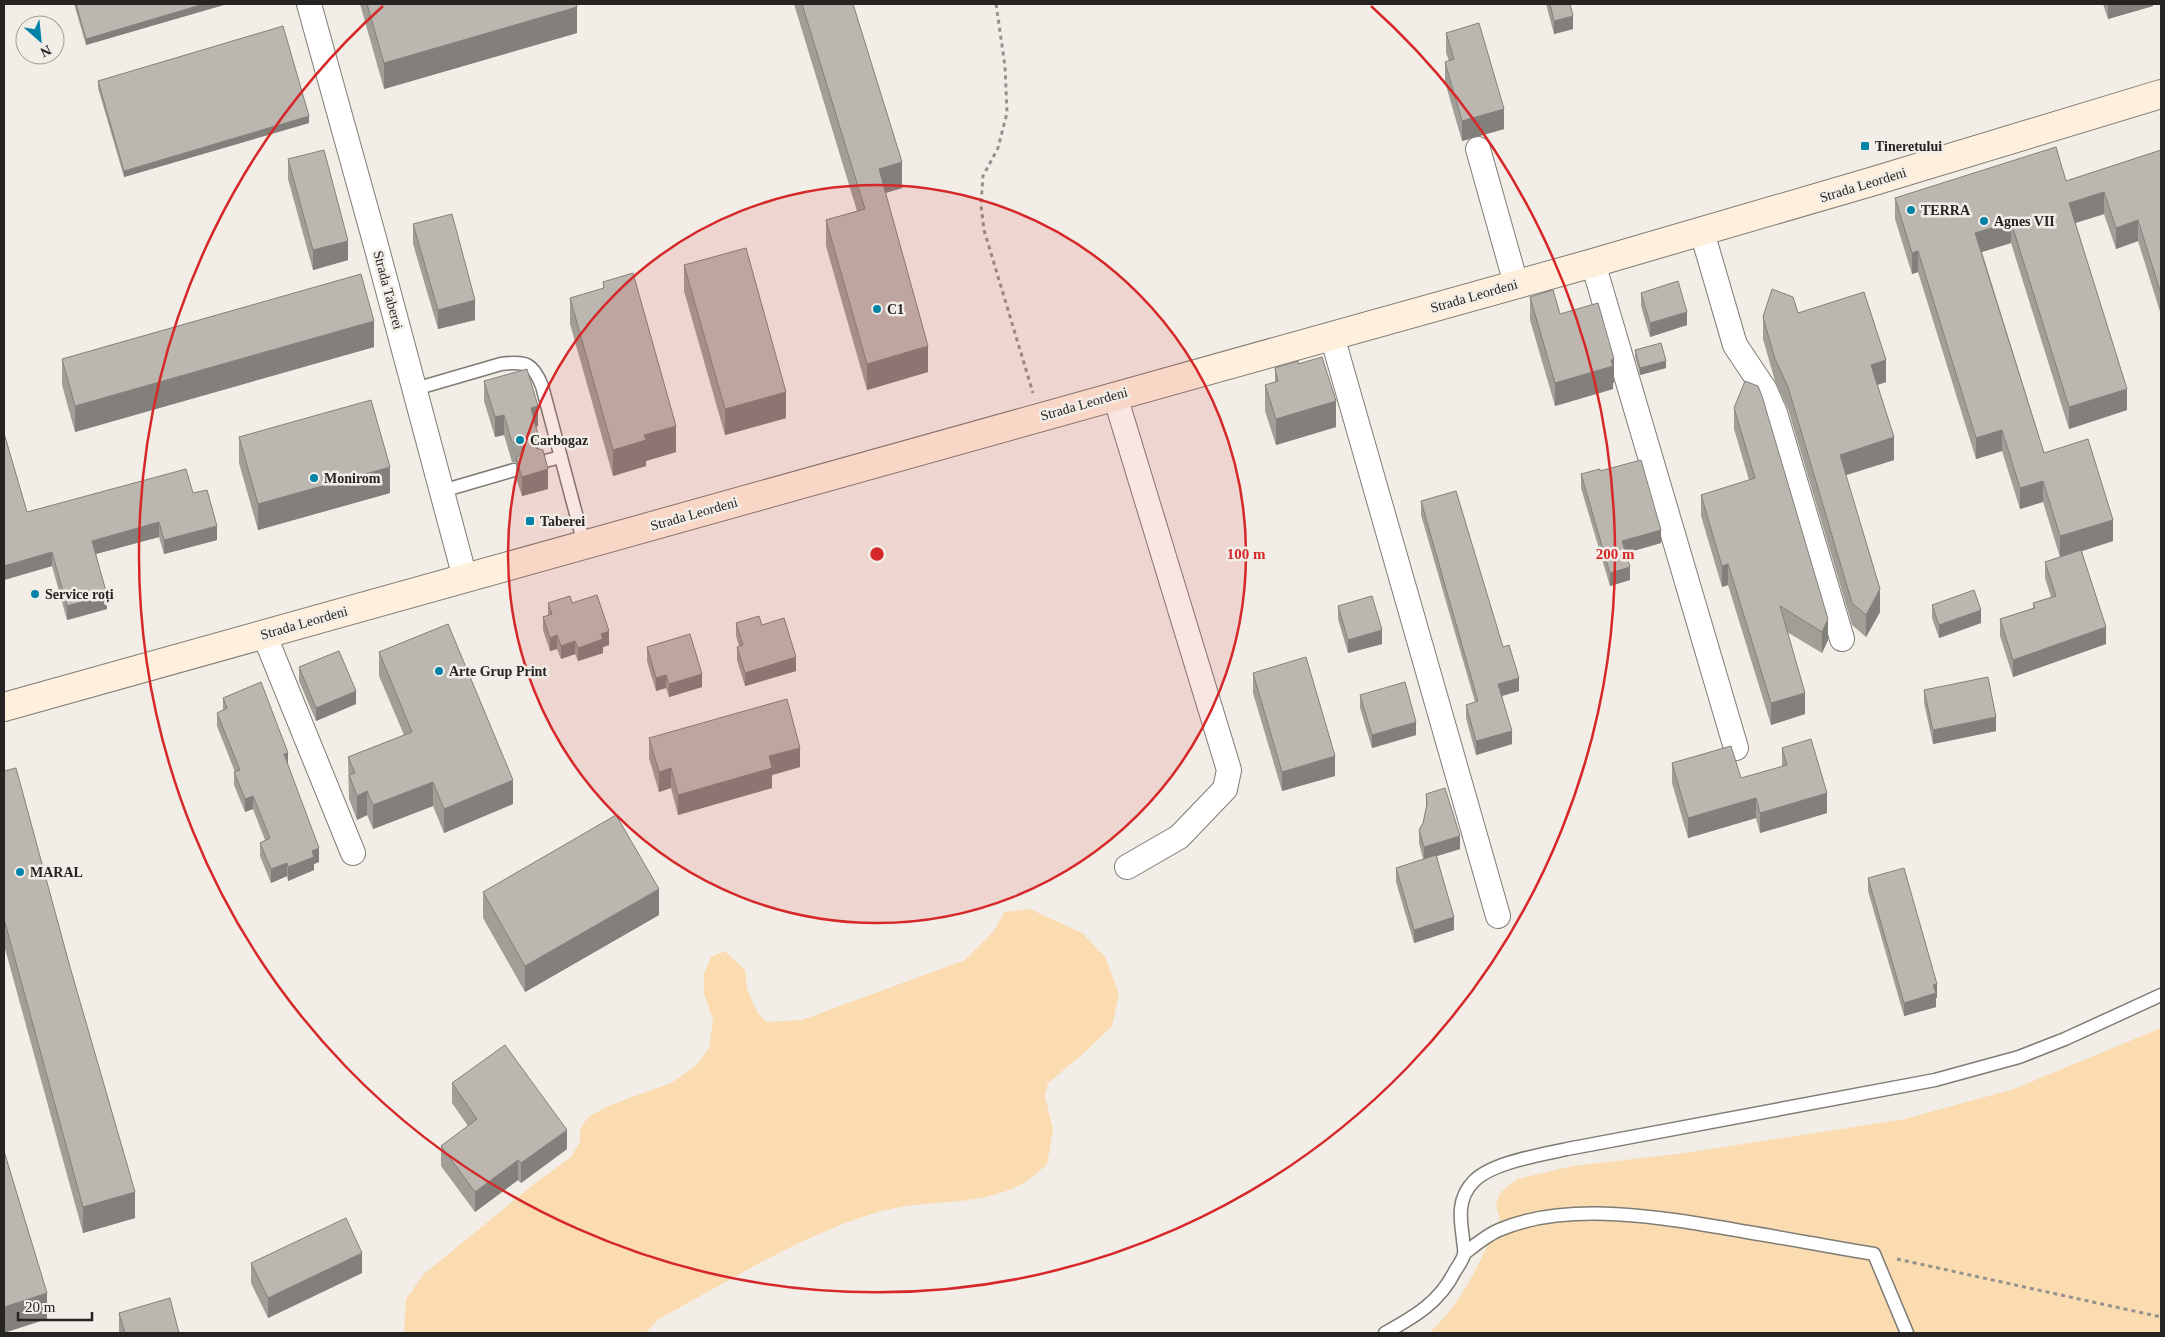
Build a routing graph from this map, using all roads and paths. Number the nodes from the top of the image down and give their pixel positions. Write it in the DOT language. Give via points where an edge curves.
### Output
graph roads {
  1 [pos="309,4"];
  2 [pos="996,4"];
  3 [pos="2161,94"];
  4 [pos="1478,149"];
  5 [pos="1702,232"];
  6 [pos="1593,263"];
  7 [pos="1516,284"];
  8 [pos="1332,336"];
  9 [pos="415,389"];
  10 [pos="1115,396"];
  11 [pos="1040,417"];
  12 [pos="561,456"];
  13 [pos="540,462"];
  14 [pos="514,470"];
  15 [pos="442,491"];
  16 [pos="584,544"];
  17 [pos="465,578"];
  18 [pos="264,634"];
  19 [pos="1842,639"];
  20 [pos="4,707"];
  21 [pos="1736,748"];
  22 [pos="353,852"];
  23 [pos="1127,867"];
  24 [pos="1498,916"];
  25 [pos="2161,995"];
  26 [pos="1465,1253"];
  27 [pos="1874,1254"];
  28 [pos="2161,1318"];
  29 [pos="1385,1333"];
  30 [pos="1907,1333"];
  1 -- 9 [label="street, Strada Taberei"];
  2 -- 11 [label="path" via="1005,66 1007,112 998,148 983,176 981,206 984,230"];
  3 -- 5 [label="main road, Strada Leordeni"];
  4 -- 7 [label="street"];
  5 -- 6 [label="main road, Strada Leordeni"];
  5 -- 19 [label="street" via="1734,345 1765,390 1775,413"];
  6 -- 7 [label="main road, Strada Leordeni"];
  6 -- 21 [label="street"];
  7 -- 8 [label="main road, Strada Leordeni"];
  8 -- 10 [label="main road, Strada Leordeni"];
  8 -- 24 [label="street"];
  9 -- 12 [label="lane" via="501,364 515,362 530,366 542,386"];
  9 -- 15 [label="street, Strada Taberei"];
  10 -- 11 [label="main road, Strada Leordeni"];
  10 -- 23 [label="street" via="1229,770 1226,789 1179,836"];
  11 -- 16 [label="main road, Strada Leordeni"];
  12 -- 13 [label="lane"];
  12 -- 16 [label="lane"];
  14 -- 15 [label="lane"];
  15 -- 17 [label="street, Strada Taberei"];
  16 -- 17 [label="main road, Strada Leordeni"];
  17 -- 18 [label="main road, Strada Leordeni"];
  18 -- 20 [label="main road, Strada Leordeni"];
  18 -- 22 [label="street"];
  25 -- 26 [label="lane" via="2037,1050 1951,1076 1567,1149 1522,1159 1492,1170 1474,1181 1462,1197 1460,1217"];
  26 -- 27 [label="lane" via="1499,1230 1527,1222 1569,1215 1609,1214 1671,1218"];
  26 -- 29 [label="lane" via="1436,1300 1420,1314"];
  27 -- 28 [label="path"];
  27 -- 30 [label="lane"];
}
